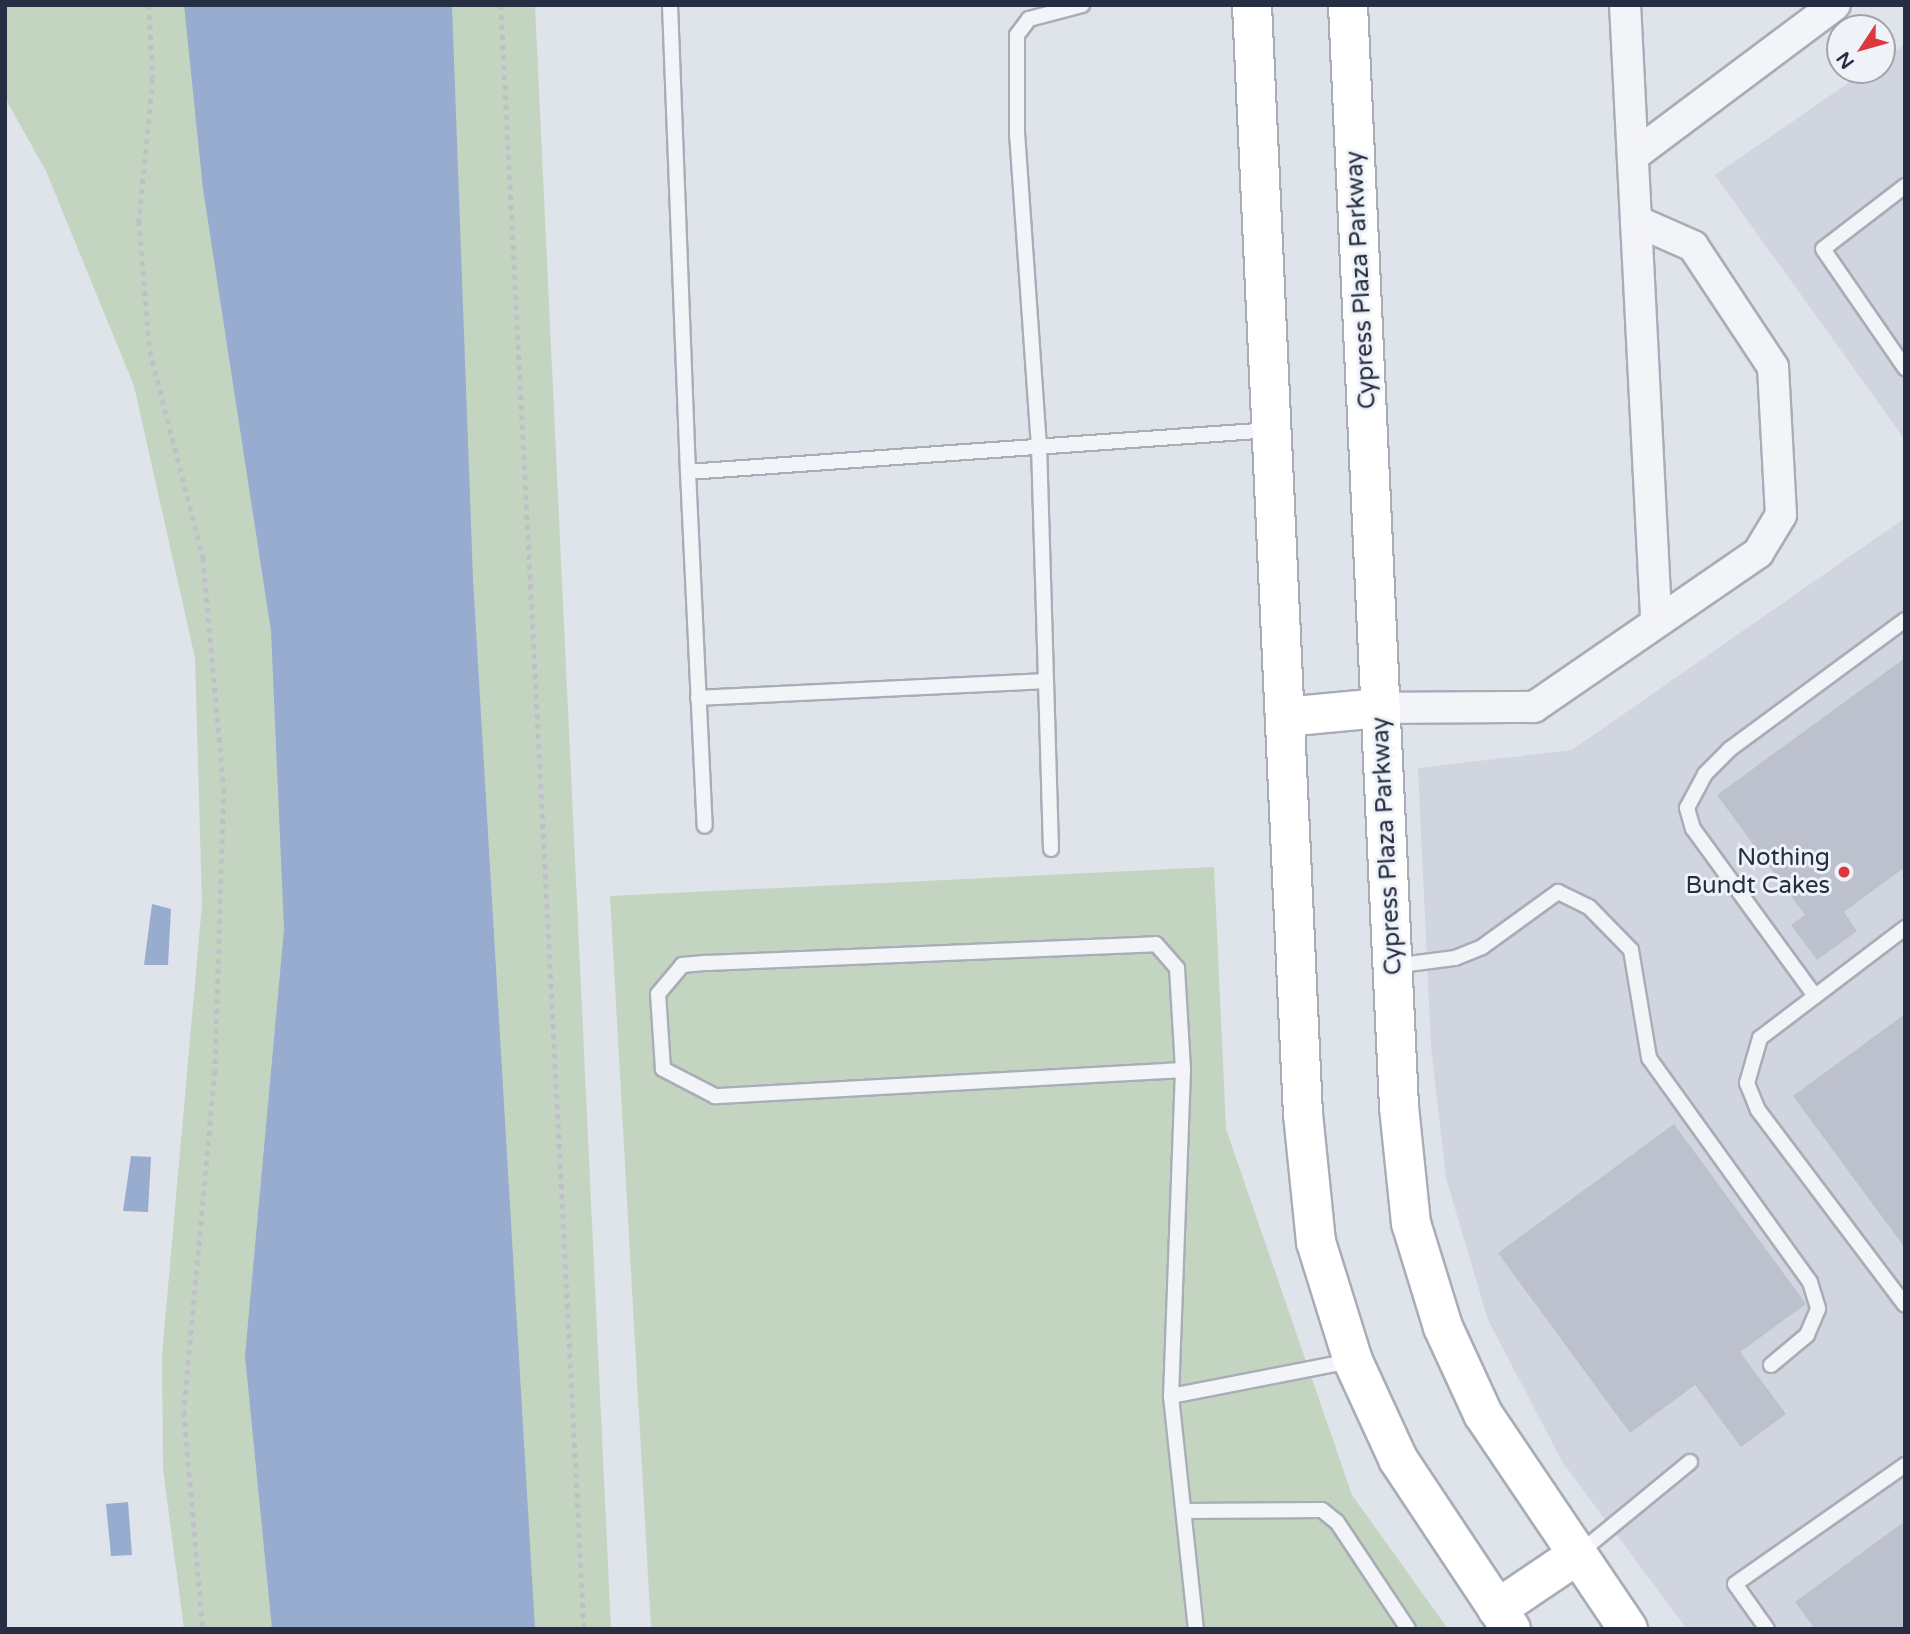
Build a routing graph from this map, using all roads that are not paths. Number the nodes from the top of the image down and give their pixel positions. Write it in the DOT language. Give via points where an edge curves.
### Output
graph roads {
  1 [pos="670,5"];
  2 [pos="1082,5"];
  3 [pos="1252,5"];
  4 [pos="1349,5"];
  5 [pos="1625,5"];
  6 [pos="1836,5"];
  7 [pos="1637,153"];
  8 [pos="1905,187"];
  9 [pos="1636,221"];
  10 [pos="1905,368"];
  11 [pos="1272,430"];
  12 [pos="1040,447"];
  13 [pos="688,472"];
  14 [pos="1656,619"];
  15 [pos="1905,620"];
  16 [pos="1046,681"];
  17 [pos="698,698"];
  18 [pos="1381,708"];
  19 [pos="1285,717"];
  20 [pos="705,826"];
  21 [pos="1051,849"];
  22 [pos="1905,928"];
  23 [pos="1392,966"];
  24 [pos="1815,996"];
  25 [pos="1183,1070"];
  26 [pos="1905,1305"];
  27 [pos="1353,1361"];
  28 [pos="1771,1365"];
  29 [pos="1171,1396"];
  30 [pos="1690,1462"];
  31 [pos="1905,1465"];
  32 [pos="1185,1511"];
  33 [pos="1574,1557"];
  34 [pos="1504,1619"];
  35 [pos="1196,1629"];
  36 [pos="1408,1629"];
  37 [pos="1628,1629"];
  38 [pos="1767,1629"];
  1 -- 13 [label="lane"];
  2 -- 12 [label="lane" via="1029,19 1017,35 1017,136"];
  3 -- 11 [label="street"];
  4 -- 18 [label="street, Cypress Plaza Parkway"];
  5 -- 7 [label="street"];
  6 -- 7 [label="street"];
  7 -- 9 [label="street"];
  8 -- 10 [label="lane" via="1823,249"];
  9 -- 14 [label="street"];
  9 -- 14 [label="street" via="1693,246 1773,366 1781,515 1758,552"];
  11 -- 12 [label="lane"];
  11 -- 19 [label="street"];
  12 -- 13 [label="lane"];
  12 -- 16 [label="lane"];
  13 -- 17 [label="lane"];
  14 -- 18 [label="street" via="1534,707"];
  15 -- 24 [label="lane" via="1730,749 1705,774 1687,808 1693,829"];
  16 -- 17 [label="lane"];
  16 -- 21 [label="lane"];
  17 -- 20 [label="lane"];
  18 -- 19 [label="street"];
  18 -- 23 [label="street, Cypress Plaza Parkway"];
  19 -- 27 [label="street" via="1314,1229"];
  22 -- 24 [label="lane"];
  23 -- 28 [label="lane" via="1455,958 1482,947 1558,892 1589,907 1631,950 1649,1058 1810,1282 1818,1309 1807,1335"];
  23 -- 33 [label="street, Cypress Plaza Parkway" via="1415,1236 1443,1327 1483,1414"];
  24 -- 26 [label="lane" via="1760,1038 1747,1083 1758,1110"];
  25 -- 25 [label="lane" via="1177,968 1156,944 682,965 658,995 663,1069 715,1096"];
  25 -- 29 [label="lane"];
  27 -- 29 [label="lane"];
  27 -- 34 [label="street" via="1398,1459"];
  29 -- 32 [label="lane"];
  30 -- 33 [label="lane"];
  31 -- 38 [label="lane" via="1735,1584"];
  32 -- 35 [label="lane"];
  32 -- 36 [label="lane" via="1322,1510 1337,1522"];
  33 -- 34 [label="street"];
  33 -- 37 [label="street, Cypress Plaza Parkway"];
}
